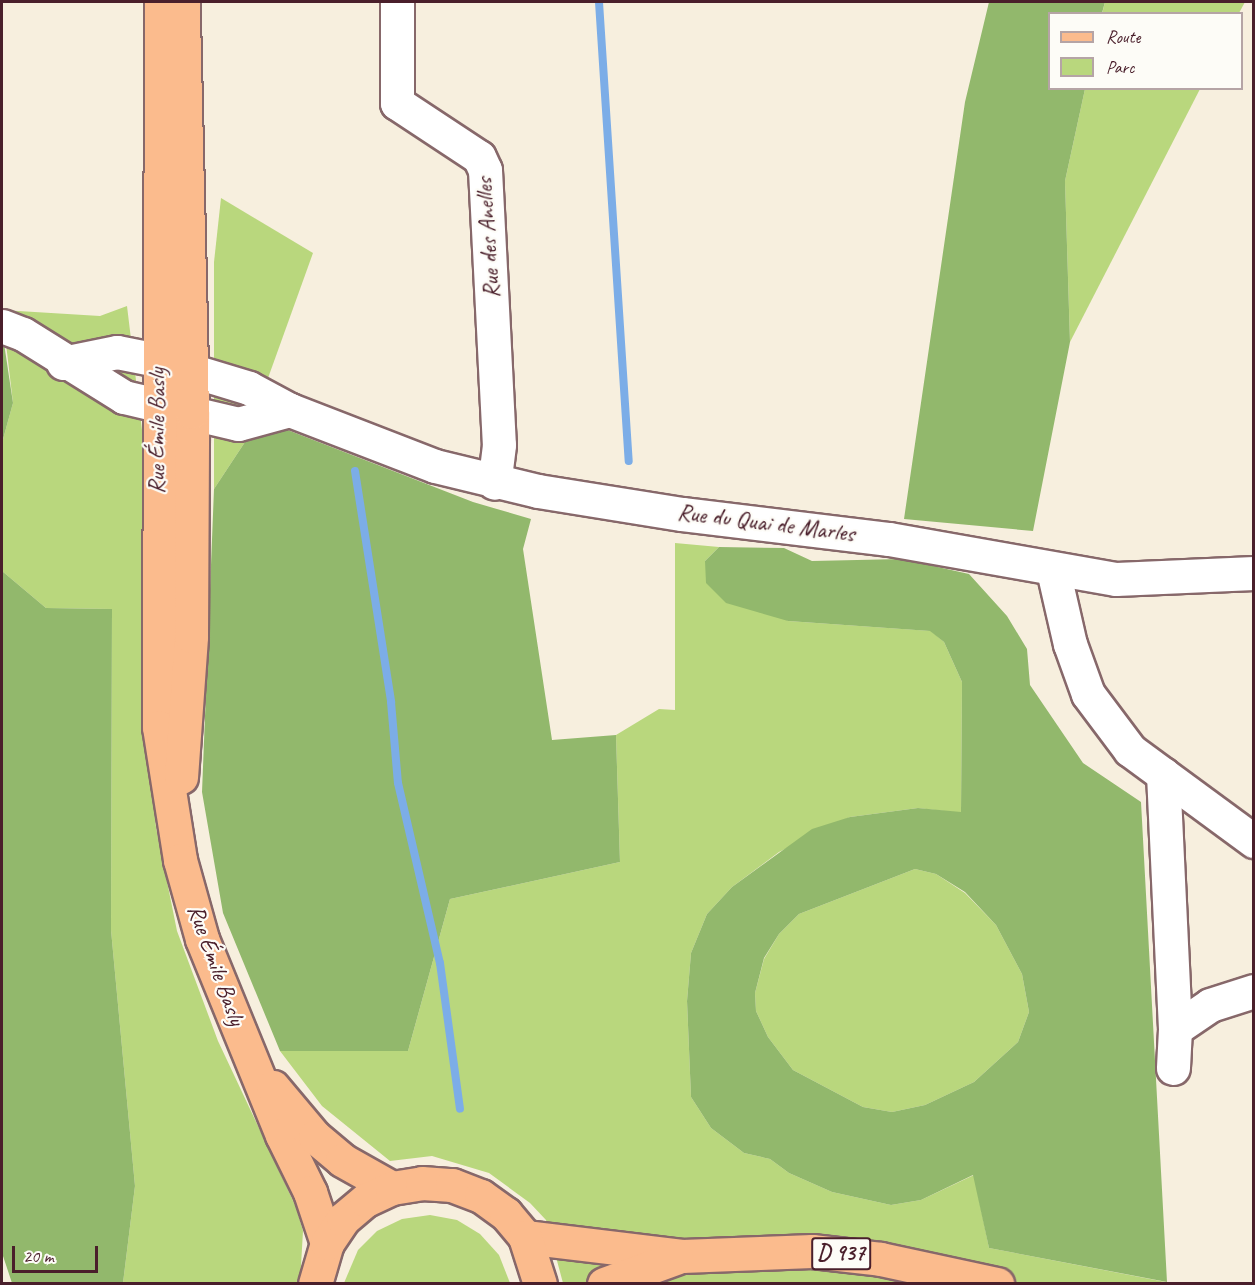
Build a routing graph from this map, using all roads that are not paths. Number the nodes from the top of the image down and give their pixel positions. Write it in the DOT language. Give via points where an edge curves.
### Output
graph roads {
  1 [pos="161,2"];
  2 [pos="183,2"];
  3 [pos="397,2"];
  4 [pos="2,326"];
  5 [pos="63,363"];
  6 [pos="174,386"];
  7 [pos="494,483"];
  8 [pos="1053,570"];
  9 [pos="1254,573"];
  10 [pos="1163,774"];
  11 [pos="1254,841"];
  12 [pos="180,860"];
  13 [pos="1254,991"];
  14 [pos="1175,1029"];
  15 [pos="256,1068"];
  16 [pos="1173,1068"];
  17 [pos="392,1188"];
  18 [pos="525,1237"];
  19 [pos="327,1243"];
  20 [pos="682,1256"];
  21 [pos="315,1284"];
  22 [pos="540,1284"];
  23 [pos="604,1284"];
  24 [pos="998,1284"];
  1 -- 6 [label="main road, Rue Émile Basly" via="158,264"];
  2 -- 6 [label="main road, Rue Émile Basly"];
  3 -- 7 [label="street, Rue des Anelles" via="398,103 478,157 485,170 499,445"];
  4 -- 5 [label="street" via="22,334"];
  5 -- 6 [label="street" via="123,397"];
  5 -- 6 [label="street" via="117,352"];
  6 -- 7 [label="street, Rue du Quai de Marles" via="238,424 290,410 435,466"];
  6 -- 12 [label="main road, Rue Émile Basly" via="191,636 181,751"];
  6 -- 12 [label="main road, Rue Émile Basly" via="159,727"];
  7 -- 8 [label="street, Rue du Quai de Marles" via="629,506 889,539"];
  8 -- 9 [label="street, Rue du Quai de Marles" via="1116,579"];
  8 -- 10 [label="street" via="1070,644 1088,694 1130,750"];
  10 -- 11 [label="street"];
  10 -- 14 [label="street"];
  12 -- 15 [label="main road, Rue Émile Basly" via="202,939"];
  13 -- 14 [label="street" via="1209,1005"];
  14 -- 16 [label="street"];
  15 -- 17 [label="main road" via="315,1137 342,1160"];
  15 -- 19 [label="main road, Rue Émile Basly" via="310,1192"];
  17 -- 18 [label="main road" via="422,1183 462,1188 506,1214"];
  17 -- 19 [label="main road" via="366,1200 343,1219"];
  18 -- 20 [label="main road, D 937"];
  18 -- 22 [label="main road"];
  19 -- 21 [label="main road"];
  20 -- 23 [label="main road, D 937"];
  20 -- 24 [label="main road, D 937" via="812,1251 881,1259"];
}
